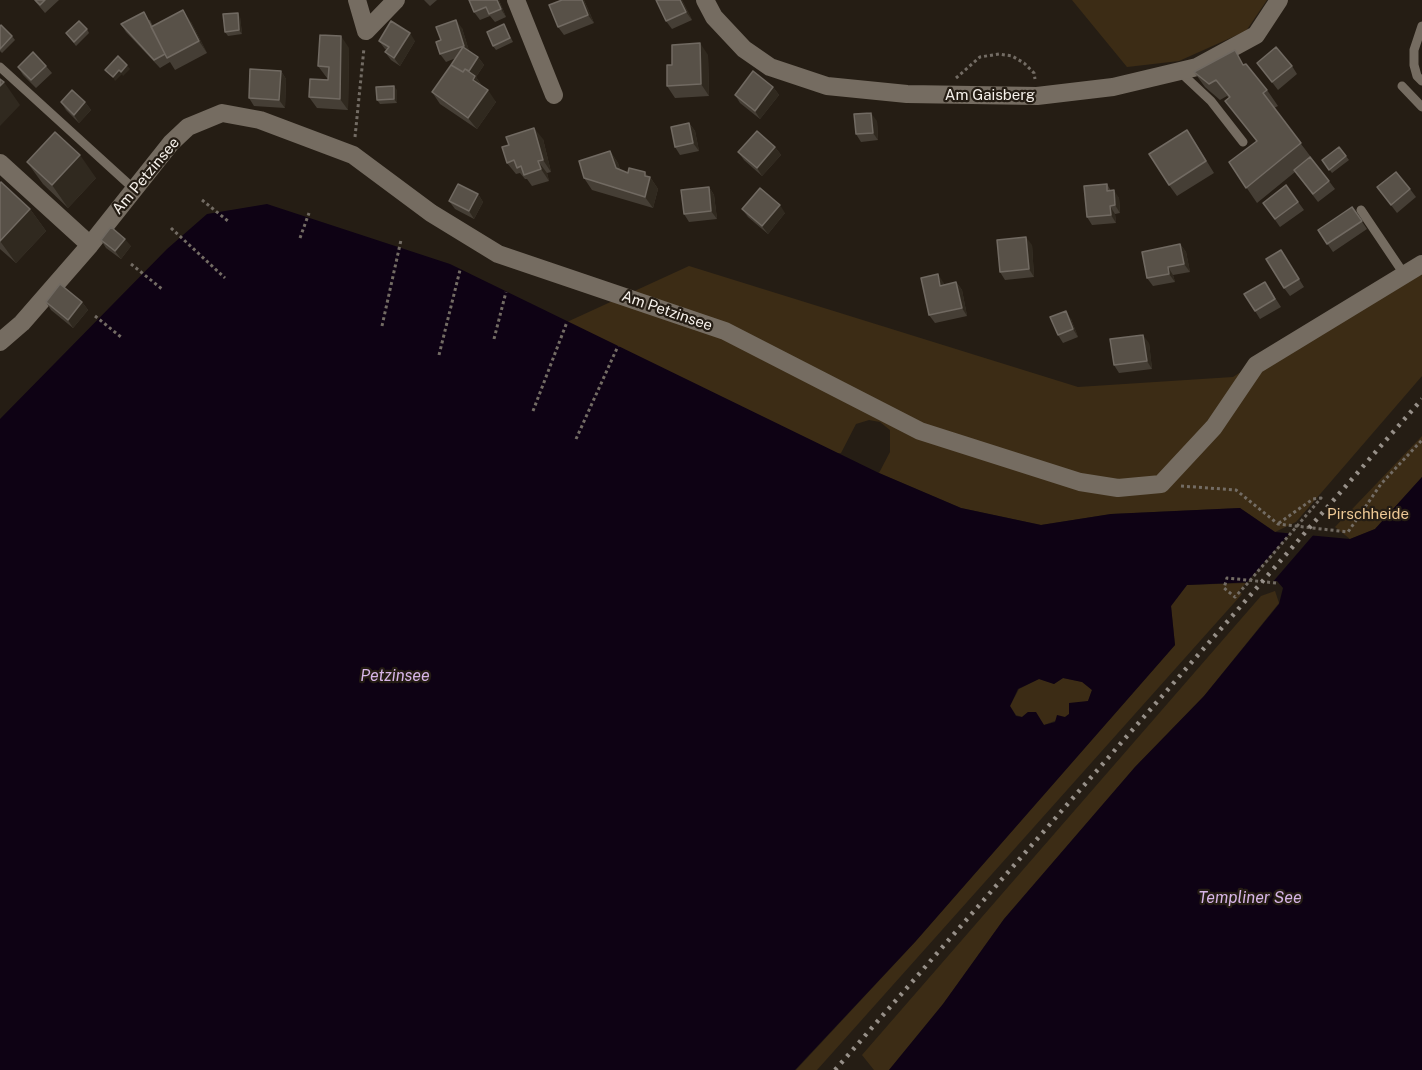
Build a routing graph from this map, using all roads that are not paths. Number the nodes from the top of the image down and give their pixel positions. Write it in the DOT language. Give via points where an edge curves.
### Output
graph roads {
  1 [pos="357,0"];
  2 [pos="396,0"];
  3 [pos="516,0"];
  4 [pos="705,0"];
  5 [pos="1279,0"];
  6 [pos="1422,26"];
  7 [pos="0,67"];
  8 [pos="1179,71"];
  9 [pos="1422,81"];
  10 [pos="1402,86"];
  11 [pos="554,95"];
  12 [pos="1422,107"];
  13 [pos="1243,141"];
  14 [pos="0,163"];
  15 [pos="134,189"];
  16 [pos="1361,210"];
  17 [pos="90,244"];
  18 [pos="1422,264"];
  19 [pos="1404,274"];
  20 [pos="0,342"];
  1 -- 2 [label="street" via="366,31"];
  3 -- 11 [label="street"];
  4 -- 8 [label="street, Am Gaisberg" via="714,18 744,49 770,68 827,86 907,94 1037,96 1113,87"];
  5 -- 8 [label="street, Am Gaisberg" via="1256,35 1197,67"];
  6 -- 9 [label="lane" via="1414,50 1414,65"];
  7 -- 15 [label="lane"];
  8 -- 13 [label="lane" via="1211,101"];
  10 -- 12 [label="lane"];
  14 -- 17 [label="street"];
  15 -- 17 [label="street, Am Petzinsee"];
  15 -- 19 [label="street, Am Petzinsee" via="171,143 204,118 222,113 260,120 353,155 431,213 498,254 726,331 920,431 1080,482 1118,488 1161,484 1214,427 1256,365"];
  16 -- 19 [label="lane"];
  17 -- 20 [label="street, Am Petzinsee" via="22,323"];
  18 -- 19 [label="street"];
}
